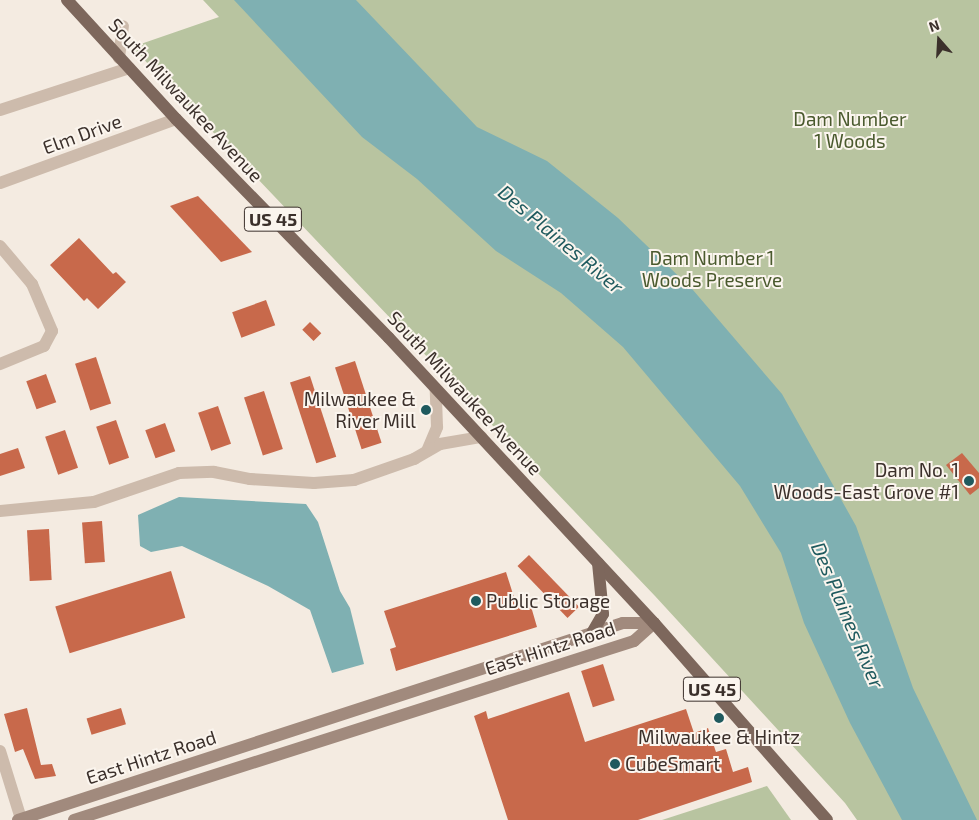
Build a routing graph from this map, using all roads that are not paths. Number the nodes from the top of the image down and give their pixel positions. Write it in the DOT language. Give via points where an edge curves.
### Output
graph roads {
  1 [pos="67,0"];
  2 [pos="123,26"];
  3 [pos="119,58"];
  4 [pos="129,68"];
  5 [pos="0,110"];
  6 [pos="176,120"];
  7 [pos="0,183"];
  8 [pos="0,246"];
  9 [pos="0,364"];
  10 [pos="436,389"];
  11 [pos="481,437"];
  12 [pos="427,451"];
  13 [pos="0,511"];
  14 [pos="598,563"];
  15 [pos="654,623"];
  16 [pos="592,633"];
  17 [pos="0,751"];
  18 [pos="20,820"];
  19 [pos="74,820"];
  20 [pos="827,820"];
  1 -- 3 [label="main road, South Milwaukee Avenue / US 45"];
  2 -- 3 [label="street"];
  3 -- 4 [label="main road, South Milwaukee Avenue / US 45"];
  4 -- 5 [label="street"];
  4 -- 6 [label="main road, South Milwaukee Avenue / US 45"];
  6 -- 7 [label="street, Elm Drive"];
  6 -- 10 [label="main road, South Milwaukee Avenue / US 45"];
  8 -- 9 [label="street" via="32,284 52,331 44,346"];
  10 -- 11 [label="main road, South Milwaukee Avenue / US 45"];
  10 -- 12 [label="street" via="437,427"];
  11 -- 12 [label="street" via="440,444"];
  11 -- 14 [label="main road, South Milwaukee Avenue / US 45"];
  12 -- 13 [label="street" via="414,459 354,480 314,483 250,479 214,472 179,473 94,502"];
  14 -- 15 [label="main road, South Milwaukee Avenue / US 45"];
  14 -- 16 [label="main road" via="603,614"];
  15 -- 16 [label="main road, East Hintz Road" via="623,623"];
  15 -- 19 [label="main road, East Hintz Road" via="634,641"];
  15 -- 20 [label="main road, South Milwaukee Avenue / US 45"];
  16 -- 18 [label="main road, East Hintz Road"];
  17 -- 18 [label="street"];
}
